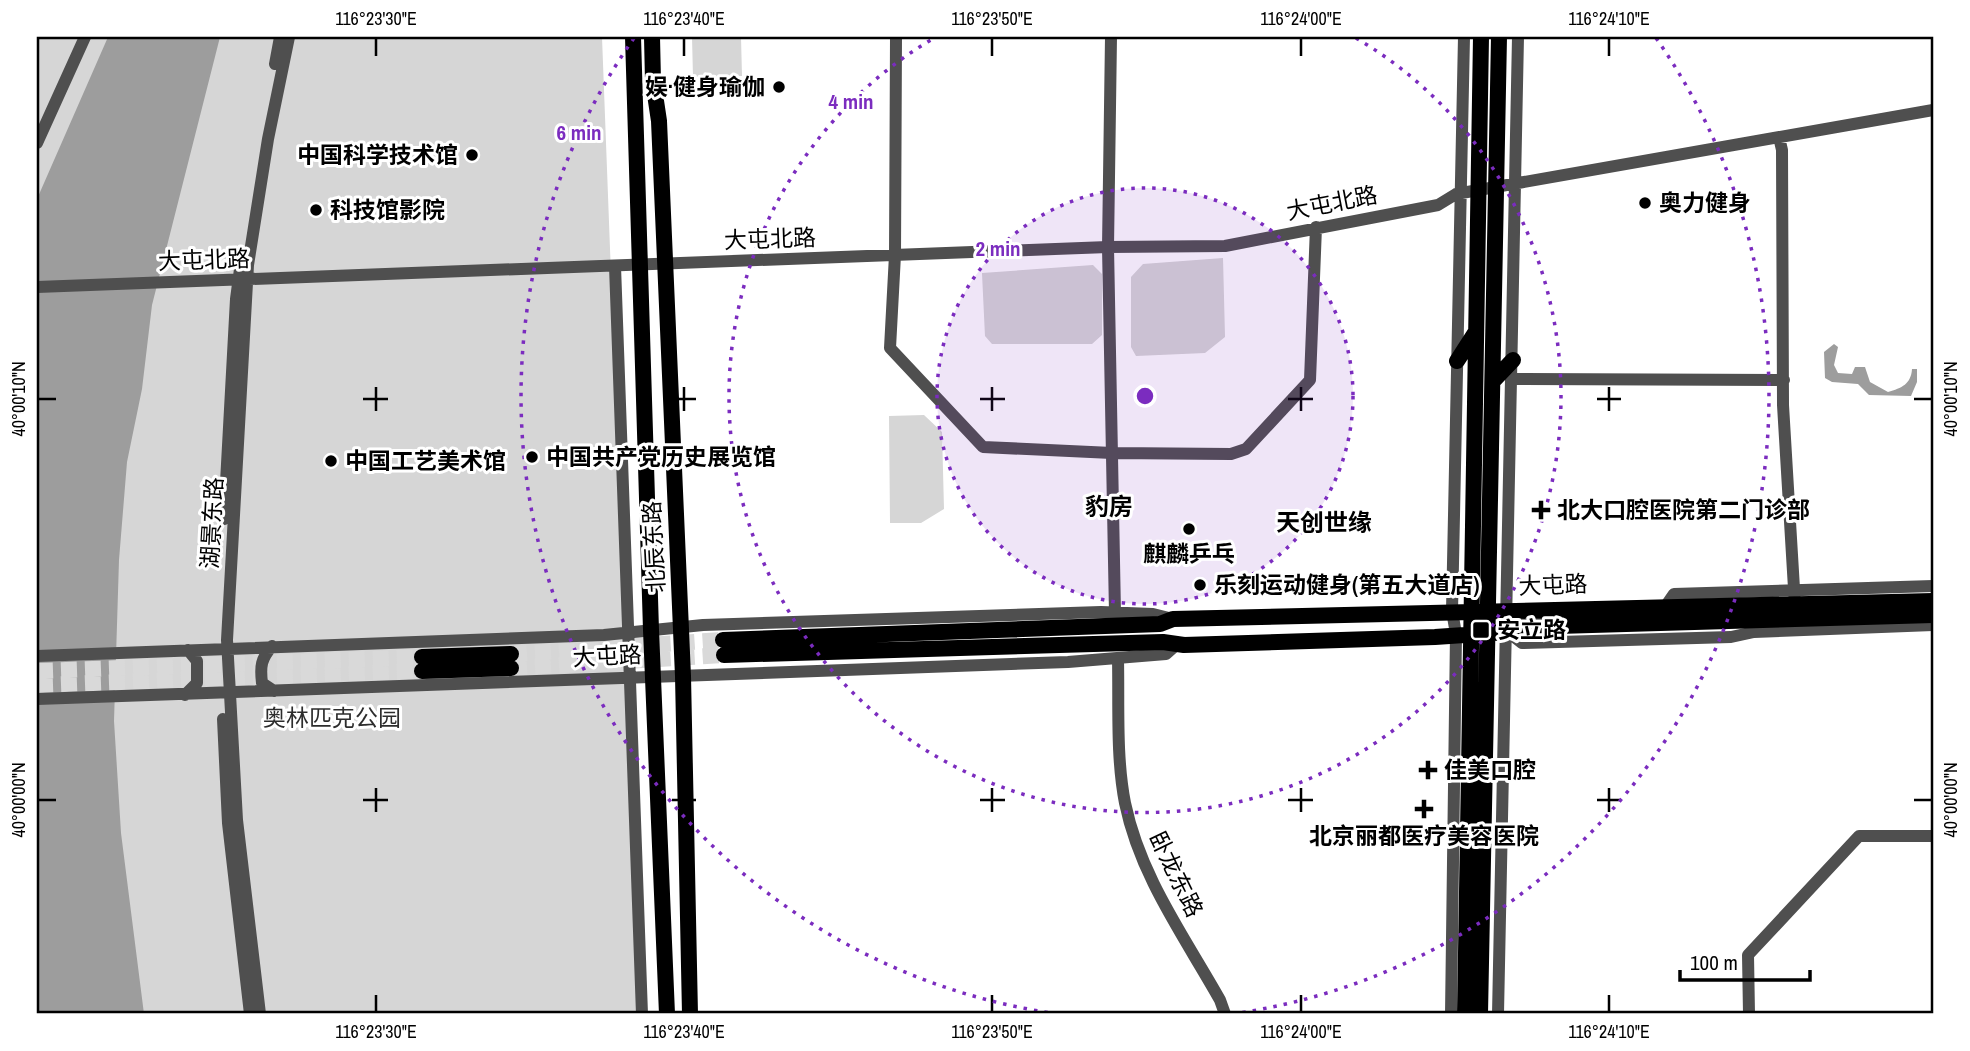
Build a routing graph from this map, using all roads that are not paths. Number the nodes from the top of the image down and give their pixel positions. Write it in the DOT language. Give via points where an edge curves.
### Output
graph roads {
  1 [pos="85,37"];
  2 [pos="281,37"];
  3 [pos="289,37"];
  4 [pos="634,37"];
  5 [pos="652,37"];
  6 [pos="896,37"];
  7 [pos="1111,37"];
  8 [pos="1464,37"];
  9 [pos="1481,37"];
  10 [pos="1499,37"];
  11 [pos="1518,37"];
  12 [pos="1933,110"];
  13 [pos="1779,137"];
  14 [pos="37,143"];
  15 [pos="1516,183"];
  16 [pos="1498,187"];
  17 [pos="1469,192"];
  18 [pos="1316,227"];
  19 [pos="1108,247"];
  20 [pos="895,255"];
  21 [pos="639,264"];
  22 [pos="664,264"];
  23 [pos="615,266"];
  24 [pos="242,280"];
  25 [pos="37,288"];
  26 [pos="1475,333"];
  27 [pos="1457,360"];
  28 [pos="1513,360"];
  29 [pos="1513,379"];
  30 [pos="1494,380"];
  31 [pos="1780,380"];
  32 [pos="1112,453"];
  33 [pos="1933,586"];
  34 [pos="1933,601"];
  35 [pos="1790,602"];
  36 [pos="1507,609"];
  37 [pos="1472,610"];
  38 [pos="1490,610"];
  39 [pos="1452,611"];
  40 [pos="1115,612"];
  41 [pos="1933,615"];
  42 [pos="1173,619"];
  43 [pos="1933,625"];
  44 [pos="681,627"];
  45 [pos="651,630"];
  46 [pos="628,632"];
  47 [pos="1508,632"];
  48 [pos="1489,633"];
  49 [pos="1464,634"];
  50 [pos="272,646"];
  51 [pos="1175,646"];
  52 [pos="224,648"];
  53 [pos="188,650"];
  54 [pos="37,656"];
  55 [pos="1118,659"];
  56 [pos="511,661"];
  57 [pos="422,664"];
  58 [pos="683,676"];
  59 [pos="653,677"];
  60 [pos="630,679"];
  61 [pos="276,692"];
  62 [pos="226,693"];
  63 [pos="185,695"];
  64 [pos="37,699"];
  65 [pos="1933,836"];
  66 [pos="250,1014"];
  67 [pos="260,1014"];
  68 [pos="642,1014"];
  69 [pos="667,1014"];
  70 [pos="690,1014"];
  71 [pos="1225,1014"];
  72 [pos="1451,1014"];
  73 [pos="1465,1014"];
  74 [pos="1480,1014"];
  75 [pos="1498,1014"];
  76 [pos="1749,1014"];
  1 -- 14 [label="street"];
  2 -- 24 [label="street, 湖景东路" via="260,137"];
  3 -- 24 [label="street, 湖景东路"];
  4 -- 21 [label="main road, 北辰东路"];
  5 -- 22 [label="main road, 北辰东路"];
  6 -- 20 [label="street"];
  7 -- 19 [label="street"];
  8 -- 17 [label="street"];
  9 -- 17 [label="main road"];
  10 -- 16 [label="main road"];
  11 -- 15 [label="street"];
  12 -- 13 [label="street"];
  13 -- 15 [label="street"];
  13 -- 31 [label="street"];
  15 -- 16 [label="street, 大屯北路"];
  15 -- 28 [label="street"];
  16 -- 17 [label="street, 大屯北路"];
  16 -- 30 [label="main road"];
  17 -- 18 [label="street, 大屯北路" via="1438,205"];
  17 -- 26 [label="main road"];
  17 -- 27 [label="street"];
  18 -- 19 [label="street, 大屯北路" via="1225,246"];
  18 -- 32 [label="street" via="1310,380 1298,396 1240,452"];
  19 -- 20 [label="street, 大屯北路"];
  19 -- 32 [label="street"];
  20 -- 22 [label="street, 大屯北路"];
  20 -- 32 [label="street" via="890,348 983,447"];
  21 -- 22 [label="street, 大屯北路"];
  21 -- 23 [label="street, 大屯北路"];
  21 -- 45 [label="main road, 北辰东路"];
  22 -- 44 [label="main road, 北辰东路"];
  23 -- 24 [label="street, 大屯北路"];
  23 -- 46 [label="street, 北辰东路"];
  24 -- 25 [label="street, 大屯北路"];
  24 -- 52 [label="street, 湖景东路"];
  26 -- 27 [label="main road"];
  26 -- 37 [label="main road"];
  27 -- 39 [label="street"];
  28 -- 29 [label="street"];
  28 -- 30 [label="main road"];
  29 -- 31 [label="street"];
  29 -- 36 [label="street"];
  30 -- 38 [label="main road"];
  31 -- 35 [label="street"];
  32 -- 40 [label="street"];
  33 -- 35 [label="street"];
  34 -- 35 [label="main road, 大屯路"];
  35 -- 36 [label="main road, 大屯路" via="1663,610"];
  35 -- 41 [label="main road, 大屯路"];
  35 -- 47 [label="main road, 大屯路" via="1521,627"];
  36 -- 38 [label="main road, 大屯路"];
  36 -- 47 [label="street"];
  37 -- 38 [label="main road, 大屯路"];
  37 -- 39 [label="main road, 大屯路"];
  37 -- 49 [label="main road"];
  38 -- 48 [label="main road"];
  39 -- 42 [label="main road, 大屯路"];
  39 -- 49 [label="street"];
  40 -- 42 [label="street, 大屯路"];
  40 -- 44 [label="street, 大屯路"];
  42 -- 51 [label="main road, 大屯路" via="1160,624 723,648 1163,642"];
  43 -- 47 [label="street" via="1522,643"];
  44 -- 45 [label="street, 大屯路"];
  44 -- 58 [label="main road, 北辰东路"];
  45 -- 46 [label="street, 大屯路"];
  45 -- 59 [label="main road, 北辰东路"];
  46 -- 50 [label="street, 大屯路"];
  46 -- 60 [label="street, 北辰东路"];
  47 -- 48 [label="main road, 大屯路"];
  47 -- 75 [label="street"];
  48 -- 49 [label="main road, 大屯路"];
  48 -- 74 [label="main road"];
  49 -- 51 [label="main road, 大屯路"];
  49 -- 72 [label="street"];
  49 -- 73 [label="main road"];
  50 -- 52 [label="street, 大屯路"];
  50 -- 61 [label="street" via="261,658 260,671 262,683"];
  51 -- 55 [label="street, 大屯路" via="1166,654"];
  52 -- 53 [label="street, 大屯路"];
  52 -- 62 [label="street, 湖景东路"];
  53 -- 54 [label="street, 大屯路"];
  53 -- 63 [label="street" via="197,661 198,683"];
  55 -- 58 [label="street, 大屯路"];
  55 -- 71 [label="street, 卧龙东路" via="1121,772 1129,820 1144,865"];
  56 -- 57 [label="main road"];
  58 -- 59 [label="street, 大屯路"];
  58 -- 70 [label="main road, 北辰东路"];
  59 -- 60 [label="street, 大屯路"];
  59 -- 69 [label="main road, 北辰东路"];
  60 -- 61 [label="street, 大屯路"];
  60 -- 68 [label="street, 北辰东路"];
  61 -- 62 [label="street, 大屯路"];
  62 -- 63 [label="street, 大屯路"];
  62 -- 66 [label="street, 湖景东路" via="228,823"];
  62 -- 67 [label="street, 湖景东路"];
  63 -- 64 [label="street, 大屯路"];
  65 -- 76 [label="street" via="1858,836 1748,955"];
}
